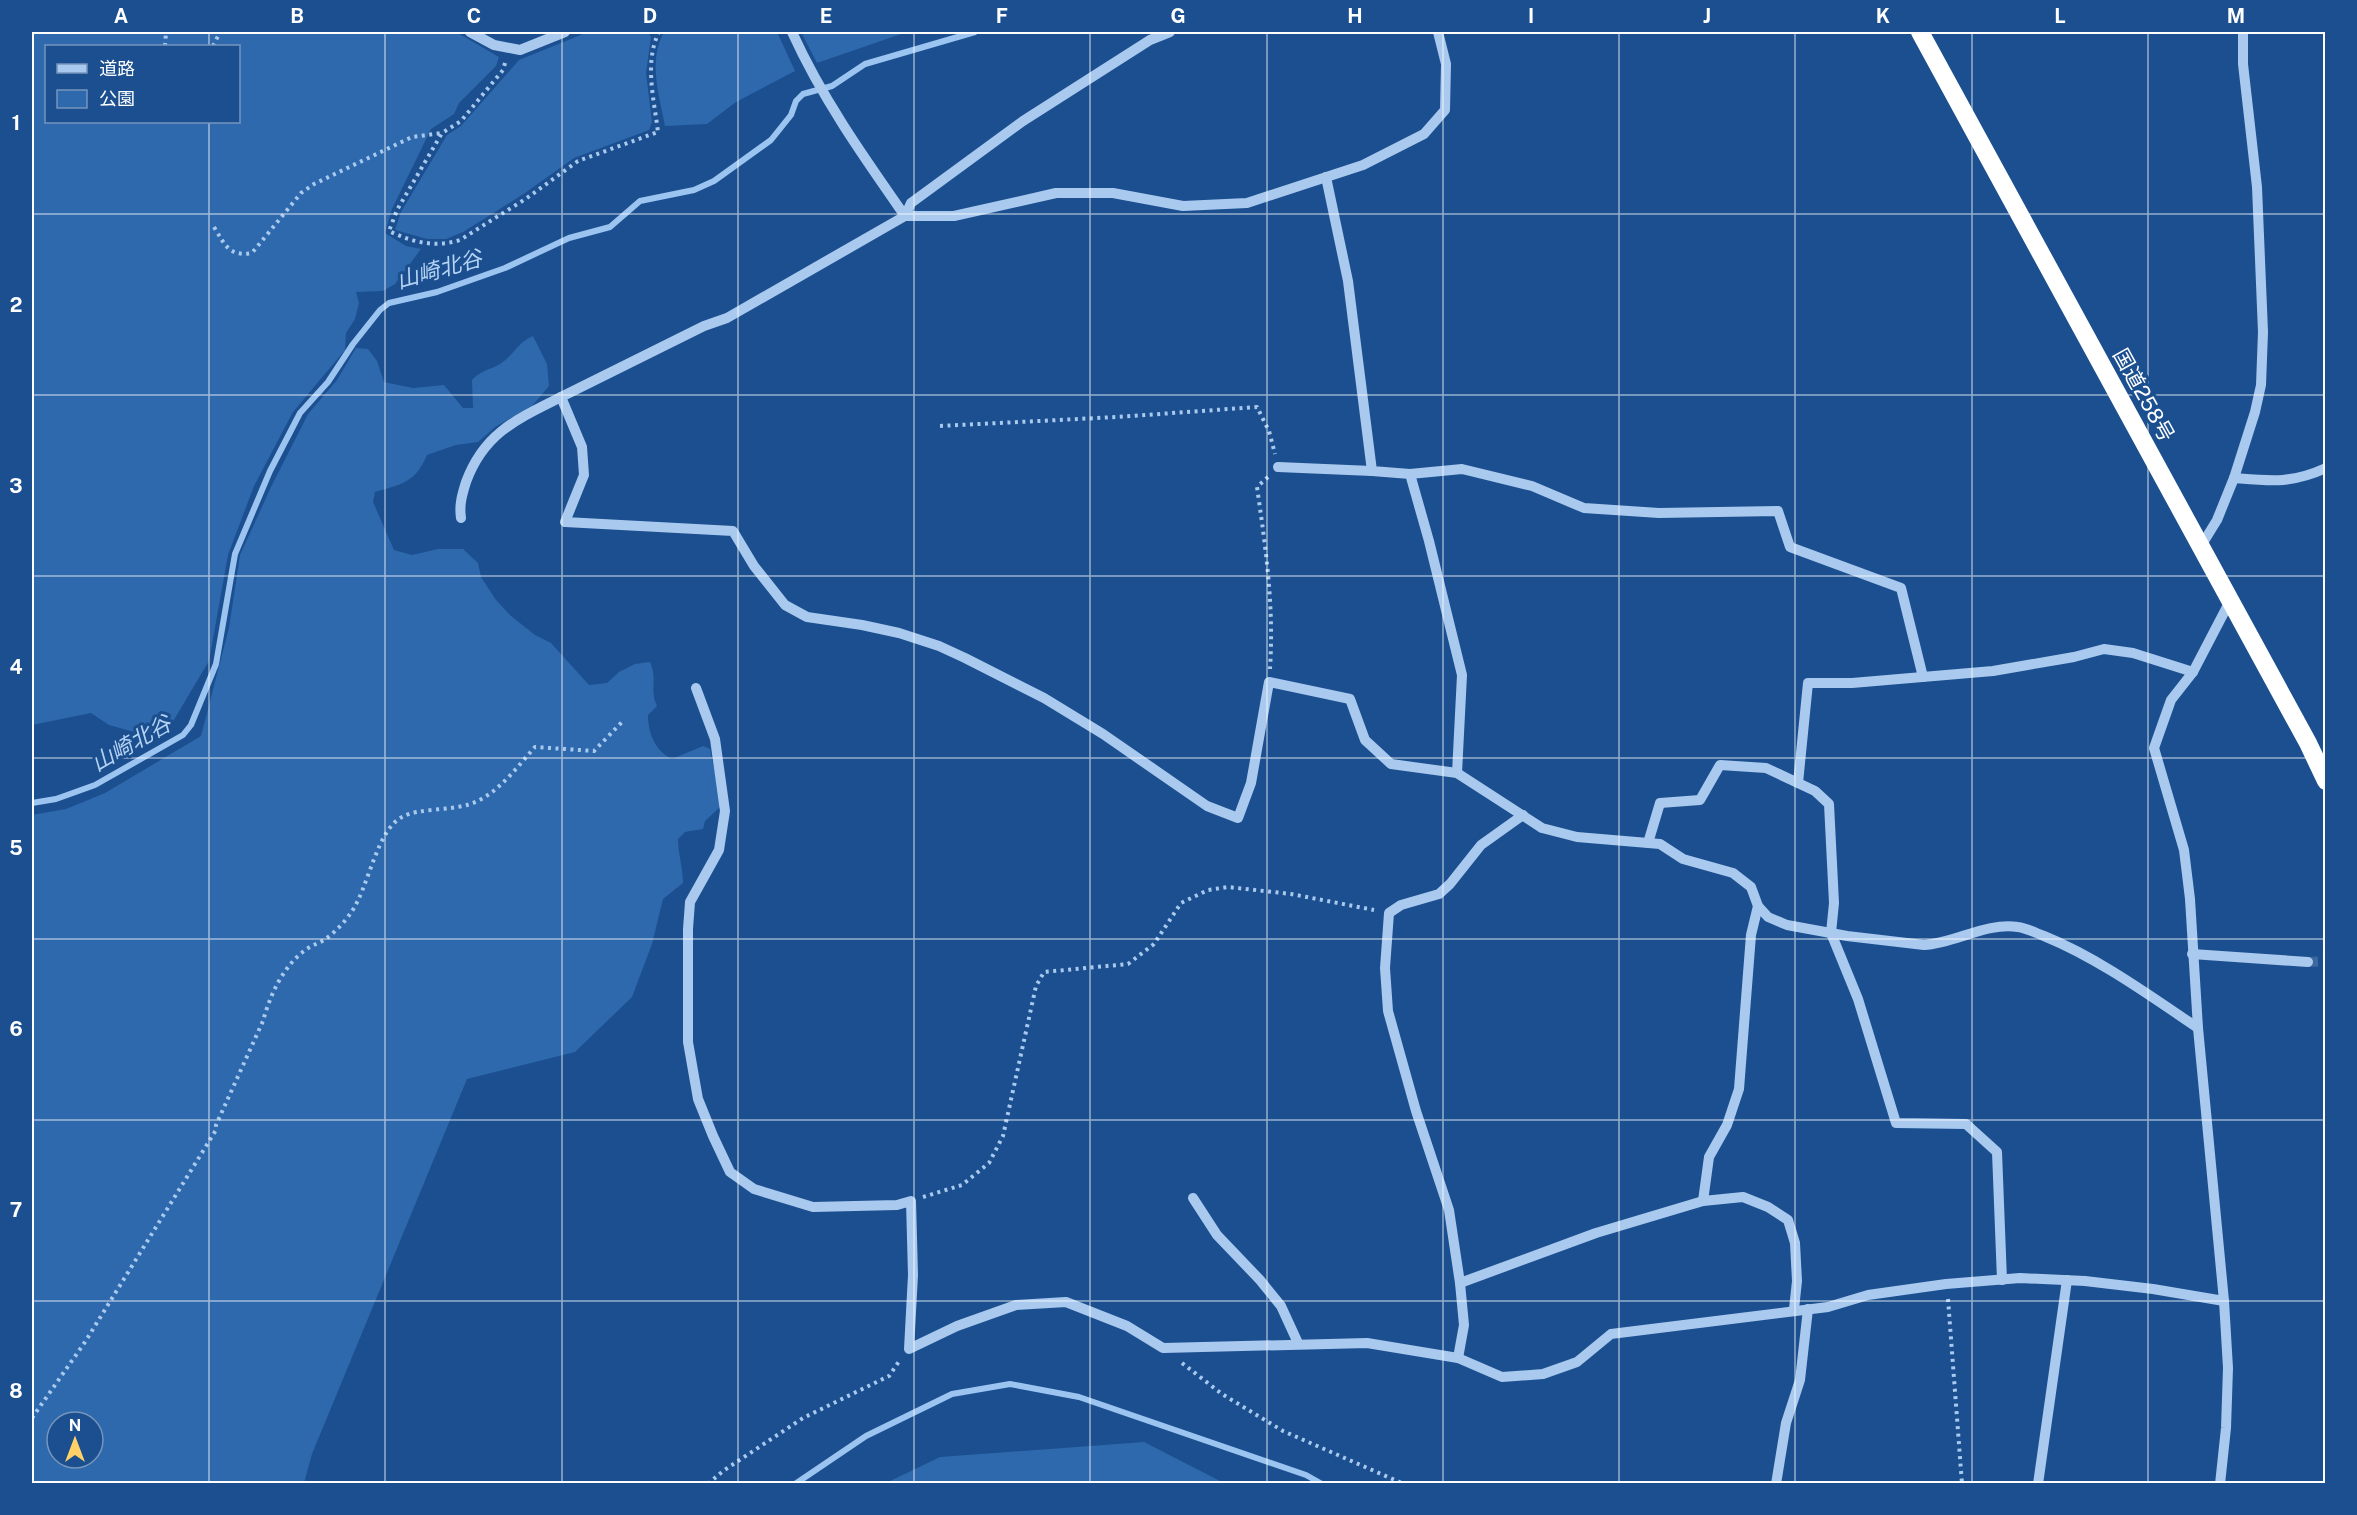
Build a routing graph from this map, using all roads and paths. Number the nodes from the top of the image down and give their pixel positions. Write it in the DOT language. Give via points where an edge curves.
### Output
graph roads {
  1 [pos="470,32"];
  2 [pos="565,32"];
  3 [pos="659,32"];
  4 [pos="792,32"];
  5 [pos="1170,32"];
  6 [pos="1438,32"];
  7 [pos="1920,32"];
  8 [pos="2243,32"];
  9 [pos="509,48"];
  10 [pos="442,133"];
  11 [pos="1326,177"];
  12 [pos="905,216"];
  13 [pos="214,227"];
  14 [pos="561,397"];
  15 [pos="940,426"];
  16 [pos="1278,467"];
  17 [pos="2325,468"];
  18 [pos="1371,471"];
  19 [pos="1410,474"];
  20 [pos="2234,478"];
  21 [pos="461,518"];
  22 [pos="2201,546"];
  23 [pos="2230,601"];
  24 [pos="2193,672"];
  25 [pos="1923,677"];
  26 [pos="1269,682"];
  27 [pos="696,688"];
  28 [pos="623,721"];
  29 [pos="1457,773"];
  30 [pos="2325,781"];
  31 [pos="1798,783"];
  32 [pos="1523,815"];
  33 [pos="1648,843"];
  34 [pos="1758,906"];
  35 [pos="1389,913"];
  36 [pos="1831,933"];
  37 [pos="2193,954"];
  38 [pos="2308,962"];
  39 [pos="2198,1028"];
  40 [pos="1193,1198"];
  41 [pos="911,1201"];
  42 [pos="1703,1201"];
  43 [pos="2002,1280"];
  44 [pos="2067,1280"];
  45 [pos="1460,1283"];
  46 [pos="1946,1284"];
  47 [pos="2224,1301"];
  48 [pos="1794,1309"];
  49 [pos="1808,1309"];
  50 [pos="1299,1343"];
  51 [pos="1163,1348"];
  52 [pos="909,1349"];
  53 [pos="1458,1358"];
  54 [pos="32,1418"];
  55 [pos="708,1484"];
  56 [pos="1404,1484"];
  57 [pos="1776,1484"];
  58 [pos="1962,1484"];
  59 [pos="2038,1484"];
  60 [pos="2220,1484"];
  1 -- 9 [label="street"];
  2 -- 9 [label="street" via="520,50"];
  3 -- 10 [label="path" via="652,52 651,76 658,132 578,161 460,240 426,243 406,239 389,231"];
  4 -- 12 [label="street" via="849,137"];
  5 -- 12 [label="street" via="1150,40 1023,121 911,202"];
  6 -- 11 [label="street" via="1446,64 1445,110 1424,134 1363,165"];
  7 -- 22 [label="highway, 国道258号"];
  8 -- 20 [label="street" via="2257,187 2263,332 2261,385"];
  9 -- 10 [label="path" via="503,70 461,121"];
  10 -- 13 [label="path" via="412,137 314,184 252,253 233,252"];
  11 -- 12 [label="street" via="1247,202 1183,206 1113,194 1056,194 954,216"];
  11 -- 18 [label="street" via="1348,281"];
  12 -- 14 [label="street" via="727,318"];
  14 -- 21 [label="street" via="508,426 484,447 461,496"];
  14 -- 26 [label="street" via="582,447 584,475 565,522 733,531 754,566 786,605 807,617 899,633 965,658 1044,698 1207,806 1238,818 1251,783"];
  15 -- 16 [label="path" via="1257,407 1269,431"];
  16 -- 18 [label="street"];
  16 -- 26 [label="path" via="1257,487 1273,627"];
  17 -- 20 [label="street" via="2305,478 2275,482"];
  18 -- 19 [label="street"];
  19 -- 25 [label="street" via="1462,469 1532,486 1584,508 1659,513 1778,511 1790,547 1901,588"];
  19 -- 29 [label="street" via="1462,675"];
  20 -- 22 [label="street" via="2217,520"];
  22 -- 23 [label="highway, 国道258号"];
  23 -- 24 [label="street"];
  23 -- 30 [label="highway, 国道258号"];
  24 -- 25 [label="street" via="2133,653 2104,649 1994,671"];
  24 -- 37 [label="street" via="2171,700 2154,748 2184,850"];
  25 -- 31 [label="street" via="1808,683"];
  26 -- 29 [label="street" via="1350,699 1365,740 1391,764"];
  27 -- 41 [label="street" via="715,739 725,811 719,850 690,902 688,929 688,1042 705,1118 730,1172 754,1189 813,1206 897,1205"];
  28 -- 54 [label="path" via="594,751 535,747 485,798 403,816 384,835 350,915 287,968 267,1005 216,1130 85,1342"];
  29 -- 32 [label="street"];
  31 -- 33 [label="street" via="1766,768 1720,765 1700,800 1660,803"];
  31 -- 36 [label="street" via="1829,804 1834,903"];
  32 -- 33 [label="street" via="1542,828 1576,837"];
  32 -- 35 [label="street" via="1481,844 1438,894 1401,905"];
  33 -- 34 [label="street" via="1660,844 1683,859 1733,873 1751,887"];
  34 -- 36 [label="street" via="1768,917 1787,925"];
  34 -- 42 [label="street" via="1751,935 1739,1089 1726,1125 1708,1157"];
  35 -- 41 [label="path" via="1291,894 1228,887 1208,890 1181,903 1154,944 1128,964 1044,972 1036,986 1003,1136 989,1163 962,1185"];
  35 -- 45 [label="street" via="1385,968 1388,1011 1449,1210"];
  36 -- 39 [label="street" via="1924,945 1994,927 2019,927 2067,946"];
  36 -- 43 [label="street" via="1858,999 1896,1123 1966,1124 1997,1152"];
  37 -- 38 [label="street"];
  37 -- 39 [label="street"];
  39 -- 47 [label="street"];
  40 -- 50 [label="street" via="1217,1235 1281,1306"];
  41 -- 52 [label="street"];
  42 -- 45 [label="street" via="1596,1233"];
  42 -- 48 [label="street" via="1743,1197 1768,1206 1788,1220 1795,1243"];
  43 -- 44 [label="street"];
  43 -- 46 [label="street"];
  44 -- 47 [label="street"];
  44 -- 59 [label="street"];
  45 -- 53 [label="street" via="1464,1325"];
  46 -- 49 [label="street" via="1868,1295"];
  46 -- 58 [label="path"];
  47 -- 60 [label="street" via="2228,1368"];
  48 -- 49 [label="street"];
  48 -- 53 [label="street" via="1611,1334 1577,1362 1543,1374 1502,1377"];
  49 -- 57 [label="street" via="1800,1380 1786,1423"];
  50 -- 51 [label="street"];
  50 -- 53 [label="street" via="1367,1343"];
  51 -- 52 [label="street" via="1127,1326 1065,1302 1017,1305 957,1326"];
  51 -- 56 [label="path" via="1222,1394 1282,1431"];
  52 -- 55 [label="path" via="889,1376 803,1418"];
}
